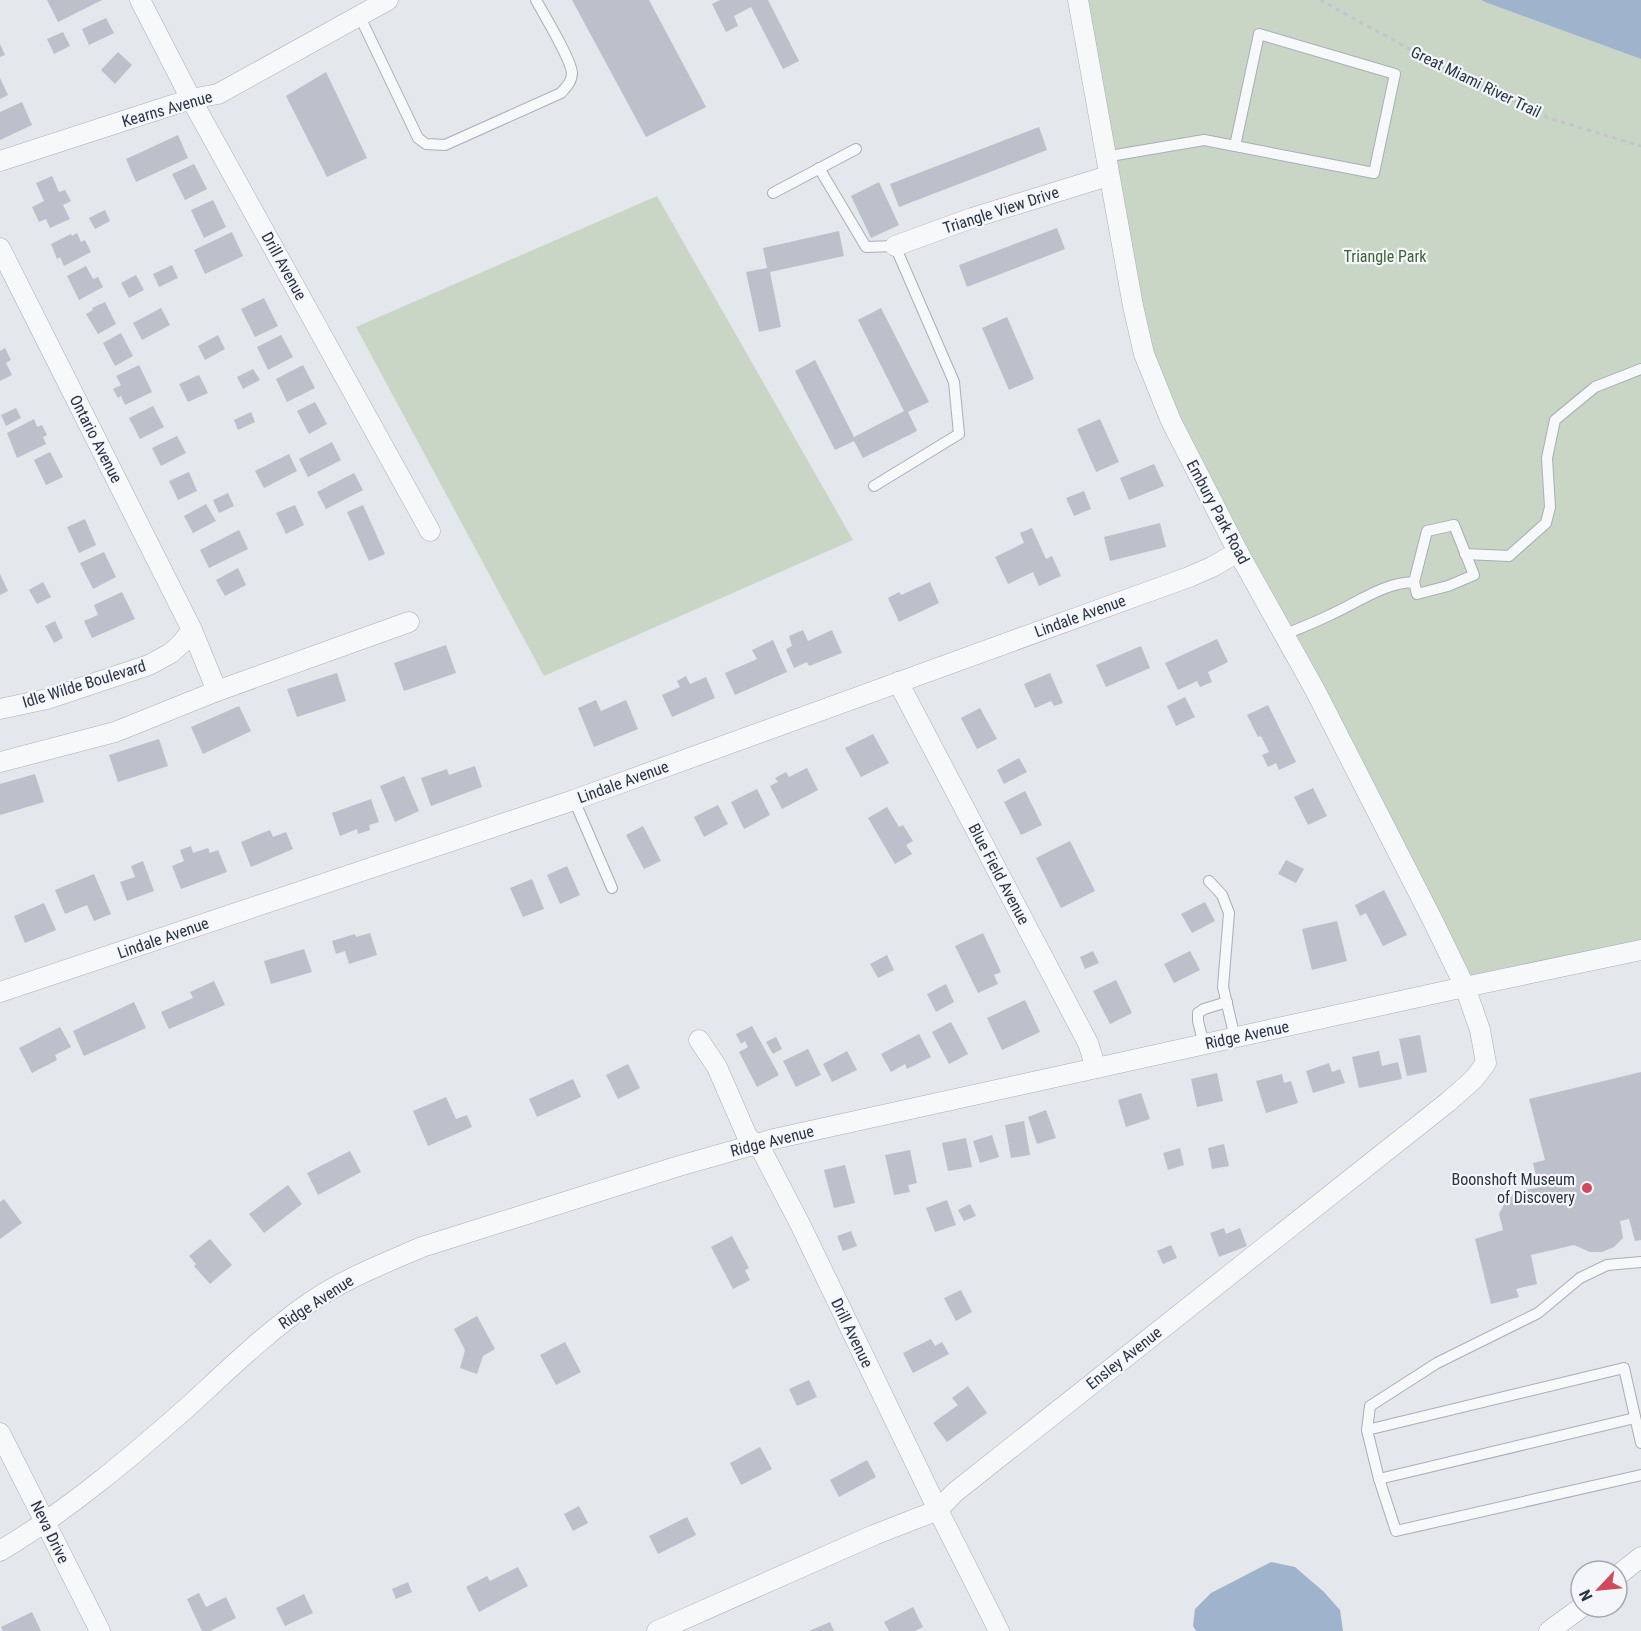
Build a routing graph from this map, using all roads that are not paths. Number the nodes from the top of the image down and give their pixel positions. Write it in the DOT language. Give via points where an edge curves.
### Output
graph roads {
  1 [pos="140,0"];
  2 [pos="388,0"];
  3 [pos="536,0"];
  4 [pos="1078,0"];
  5 [pos="360,17"];
  6 [pos="191,99"];
  7 [pos="1235,146"];
  8 [pos="856,149"];
  9 [pos="1104,156"];
  10 [pos="0,160"];
  11 [pos="819,168"];
  12 [pos="1108,176"];
  13 [pos="773,193"];
  14 [pos="895,246"];
  15 [pos="0,248"];
  16 [pos="1641,369"];
  17 [pos="874,486"];
  18 [pos="430,531"];
  19 [pos="1238,552"];
  20 [pos="1465,554"];
  21 [pos="1414,582"];
  22 [pos="409,622"];
  23 [pos="192,630"];
  24 [pos="1284,635"];
  25 [pos="898,682"];
  26 [pos="217,691"];
  27 [pos="0,709"];
  28 [pos="0,762"];
  29 [pos="574,800"];
  30 [pos="1209,881"];
  31 [pos="612,888"];
  32 [pos="1641,950"];
  33 [pos="1465,987"];
  34 [pos="0,992"];
  35 [pos="1227,1002"];
  36 [pos="1235,1038"];
  37 [pos="699,1040"];
  38 [pos="1204,1045"];
  39 [pos="1096,1068"];
  40 [pos="755,1144"];
  41 [pos="1641,1262"];
  42 [pos="1635,1418"];
  43 [pos="1367,1430"];
  44 [pos="0,1433"];
  45 [pos="1641,1443"];
  46 [pos="1641,1475"];
  47 [pos="1379,1479"];
  48 [pos="938,1510"];
  49 [pos="46,1522"];
  50 [pos="0,1551"];
  51 [pos="1641,1557"];
  52 [pos="1629,1566"];
  53 [pos="1569,1616"];
  54 [pos="100,1631"];
  55 [pos="657,1631"];
  56 [pos="999,1631"];
  57 [pos="1549,1631"];
  1 -- 6 [label="street, Drill Avenue"];
  2 -- 5 [label="street, Kearns Avenue"];
  3 -- 5 [label="lane" via="568,61 572,74 569,85 561,93 445,145 426,144 418,138"];
  4 -- 9 [label="street, Embury Park Road"];
  5 -- 6 [label="street, Kearns Avenue" via="218,94"];
  6 -- 10 [label="street, Kearns Avenue"];
  6 -- 18 [label="street, Drill Avenue"];
  7 -- 7 [label="lane" via="1374,173 1395,74 1259,34"];
  7 -- 9 [label="lane" via="1204,140"];
  8 -- 11 [label="lane"];
  9 -- 12 [label="street, Embury Park Road"];
  11 -- 13 [label="lane"];
  11 -- 14 [label="lane" via="866,247"];
  12 -- 14 [label="street, Triangle View Drive"];
  12 -- 19 [label="street, Embury Park Road" via="1144,354 1171,421"];
  14 -- 17 [label="lane" via="954,382 959,434"];
  15 -- 23 [label="street, Ontario Avenue"];
  16 -- 20 [label="lane" via="1595,387 1555,420 1546,458 1550,507 1546,524 1509,556"];
  19 -- 24 [label="street, Embury Park Road"];
  19 -- 25 [label="street, Lindale Avenue" via="1189,577"];
  20 -- 21 [label="lane" via="1474,575 1417,594"];
  20 -- 21 [label="lane" via="1454,525 1427,531"];
  21 -- 24 [label="lane" via="1398,583 1363,597"];
  22 -- 26 [label="street"];
  23 -- 26 [label="street, Ontario Avenue"];
  23 -- 27 [label="street, Idle Wilde Boulevard" via="171,653 149,665 47,699"];
  24 -- 33 [label="street, Embury Park Road"];
  25 -- 29 [label="street, Lindale Avenue"];
  25 -- 39 [label="street, Blue Field Avenue" via="1088,1043"];
  26 -- 28 [label="street" via="115,732"];
  29 -- 31 [label="lane"];
  29 -- 34 [label="street, Lindale Avenue"];
  30 -- 35 [label="lane" via="1222,895 1229,913 1223,987"];
  32 -- 33 [label="street, Ridge Avenue"];
  33 -- 36 [label="street, Ridge Avenue"];
  33 -- 48 [label="street, Ensley Avenue" via="1480,1030 1486,1063 1474,1079 954,1493"];
  35 -- 36 [label="lane"];
  35 -- 38 [label="lane" via="1198,1013"];
  36 -- 38 [label="street, Ridge Avenue"];
  37 -- 40 [label="street, Drill Avenue" via="717,1067 747,1136"];
  38 -- 39 [label="street, Ridge Avenue"];
  39 -- 40 [label="street, Ridge Avenue"];
  40 -- 48 [label="street, Drill Avenue" via="804,1233"];
  40 -- 49 [label="street, Ridge Avenue" via="422,1247 344,1282 276,1327 121,1465"];
  41 -- 43 [label="lane" via="1607,1265 1580,1278 1538,1313 1437,1363 1370,1406"];
  42 -- 43 [label="lane" via="1624,1368"];
  42 -- 45 [label="lane"];
  42 -- 47 [label="lane"];
  43 -- 47 [label="lane"];
  44 -- 49 [label="street, Neva Drive"];
  46 -- 47 [label="lane" via="1396,1531"];
  48 -- 55 [label="street, Ensley Avenue"];
  48 -- 56 [label="street, Drill Avenue"];
  49 -- 50 [label="street, Ridge Avenue"];
  49 -- 54 [label="street, Neva Drive"];
  51 -- 52 [label="street"];
  53 -- 57 [label="street"];
}
